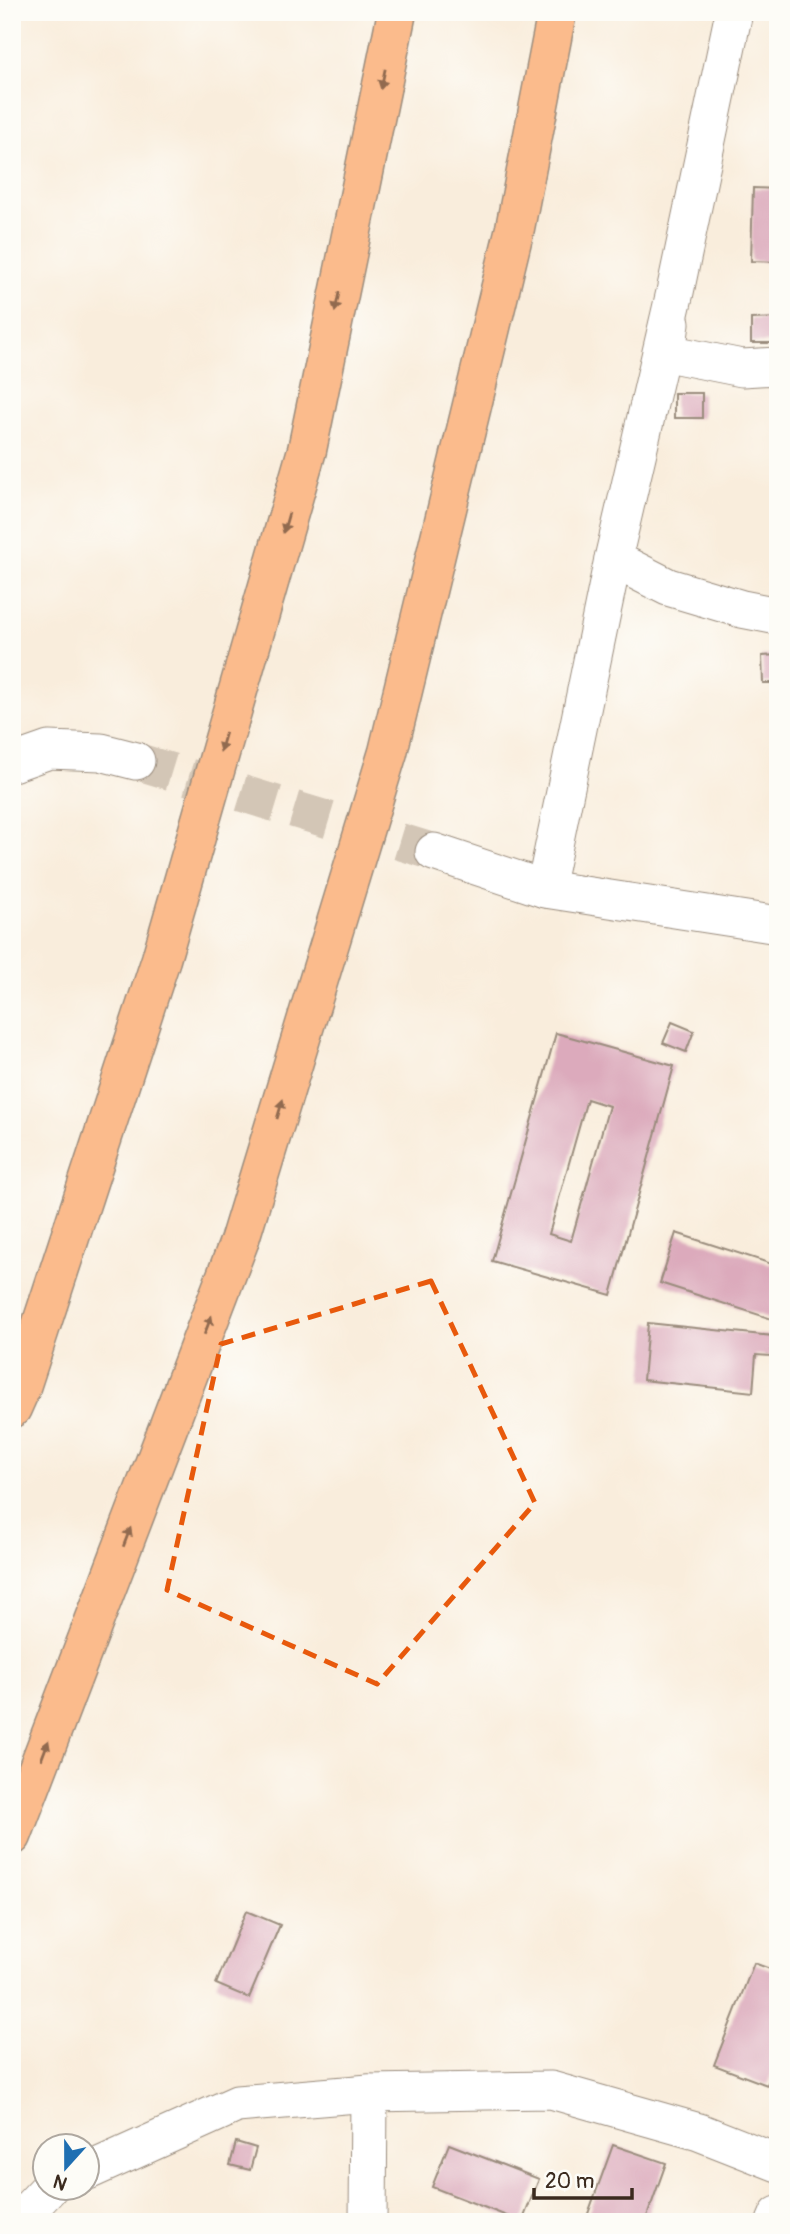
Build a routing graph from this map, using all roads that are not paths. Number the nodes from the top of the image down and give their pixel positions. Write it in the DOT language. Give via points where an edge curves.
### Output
graph roads {
  1 [pos="397,12"];
  2 [pos="557,12"];
  3 [pos="734,12"];
  4 [pos="675,292"];
  5 [pos="778,366"];
  6 [pos="613,559"];
  7 [pos="778,616"];
  8 [pos="136,761"];
  9 [pos="12,763"];
  10 [pos="434,852"];
  11 [pos="545,889"];
  12 [pos="778,925"];
  13 [pos="12,1408"];
  14 [pos="12,1836"];
  15 [pos="369,2093"];
  16 [pos="778,2163"];
  17 [pos="102,2165"];
  18 [pos="37,2202"];
  19 [pos="778,2215"];
  20 [pos="17,2222"];
  21 [pos="368,2222"];
  22 [pos="775,2222"];
  1 -- 13 [label="highway, one-way" via="307,450 161,959"];
  14 -- 2 [label="highway, one-way" via="239,1242 388,752 514,228"];
  3 -- 4 [label="street"];
  4 -- 5 [label="street" via="667,354 742,368"];
  4 -- 6 [label="street"];
  6 -- 7 [label="street" via="668,587"];
  6 -- 11 [label="street"];
  8 -- 9 [label="street" via="102,752 49,750"];
  10 -- 11 [label="street"];
  11 -- 12 [label="street"];
  15 -- 16 [label="street" via="551,2090 699,2132"];
  15 -- 17 [label="street" via="237,2104"];
  15 -- 21 [label="street"];
  18 -- 20 [label="street"];
  19 -- 22 [label="street"];
}
